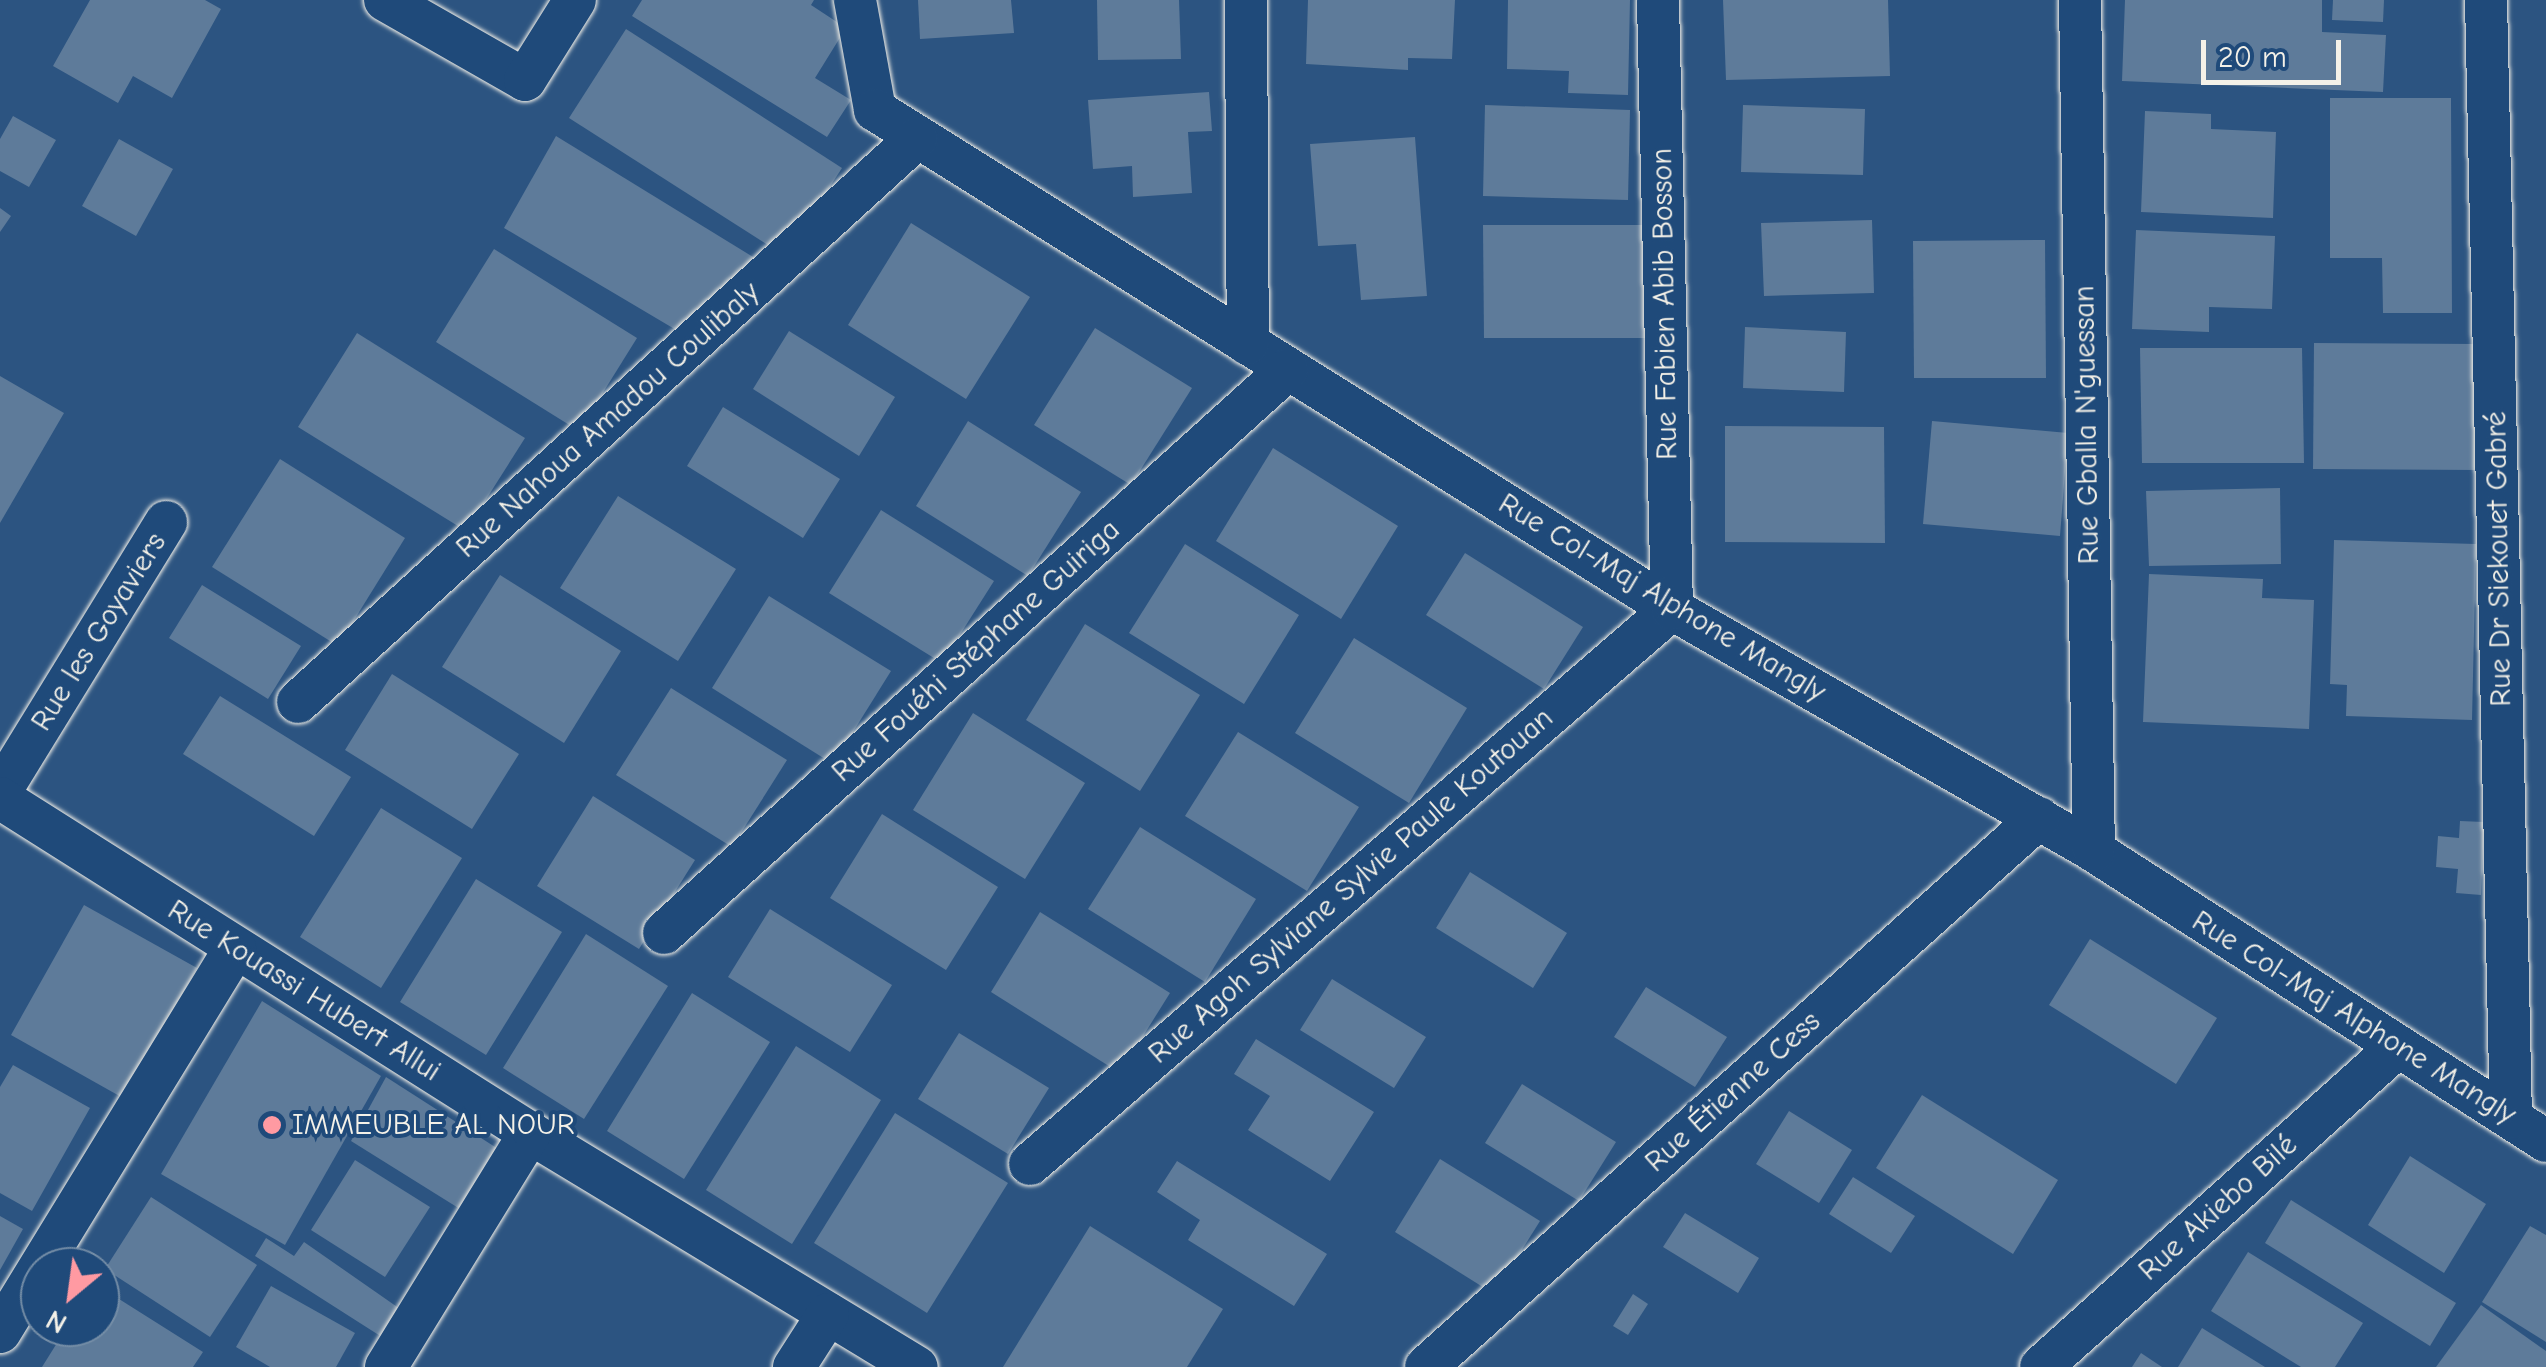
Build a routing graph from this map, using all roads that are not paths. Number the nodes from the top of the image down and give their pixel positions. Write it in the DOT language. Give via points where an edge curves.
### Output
graph roads {
  1 [pos="384,0"];
  2 [pos="575,0"];
  3 [pos="855,0"];
  4 [pos="1246,0"];
  5 [pos="1658,0"];
  6 [pos="2080,0"];
  7 [pos="2486,0"];
  8 [pos="917,138"];
  9 [pos="1248,344"];
  10 [pos="1288,370"];
  11 [pos="166,522"];
  12 [pos="1672,609"];
  13 [pos="298,702"];
  14 [pos="0,795"];
  15 [pos="2039,818"];
  16 [pos="2094,850"];
  17 [pos="664,933"];
  18 [pos="235,948"];
  19 [pos="2395,1049"];
  20 [pos="2529,1130"];
  21 [pos="530,1133"];
  22 [pos="1030,1164"];
  23 [pos="828,1314"];
  24 [pos="0,1332"];
  25 [pos="386,1367"];
  26 [pos="794,1367"];
  27 [pos="917,1367"];
  28 [pos="1426,1367"];
  29 [pos="2040,1367"];
  1 -- 2 [label="street" via="524,80"];
  3 -- 8 [label="street, Rue Col-Maj Alphone Mangly" via="874,110"];
  4 -- 9 [label="street"];
  5 -- 12 [label="street, Rue Fabien Abib Bosson"];
  6 -- 16 [label="street, Rue Gballa N'guessan"];
  7 -- 20 [label="street, Rue Dr Siekouet Gabré"];
  8 -- 9 [label="street, Rue Col-Maj Alphone Mangly"];
  8 -- 13 [label="street, Rue Nahoua Amadou Coulibaly"];
  9 -- 10 [label="street, Rue Col-Maj Alphone Mangly"];
  10 -- 12 [label="street, Rue Col-Maj Alphone Mangly"];
  10 -- 17 [label="street, Rue Fouéhi Stéphane Guiriga"];
  11 -- 14 [label="street, Rue les Goyaviers"];
  12 -- 15 [label="street, Rue Col-Maj Alphone Mangly"];
  12 -- 22 [label="street, Rue Agoh Sylviane Sylvie Paule Koutouan"];
  14 -- 18 [label="street, Rue Kouassi Hubert Allui"];
  15 -- 16 [label="street, Rue Col-Maj Alphone Mangly"];
  15 -- 28 [label="street, Rue Étienne Cess"];
  16 -- 19 [label="street, Rue Col-Maj Alphone Mangly"];
  18 -- 21 [label="street, Rue Kouassi Hubert Allui"];
  18 -- 24 [label="street"];
  19 -- 20 [label="street, Rue Col-Maj Alphone Mangly"];
  19 -- 29 [label="street, Rue Akiebo Bilé"];
  21 -- 23 [label="street, Rue Kouassi Hubert Allui"];
  21 -- 25 [label="street"];
  23 -- 26 [label="street"];
  23 -- 27 [label="street, Rue Kouassi Hubert Allui"];
}
